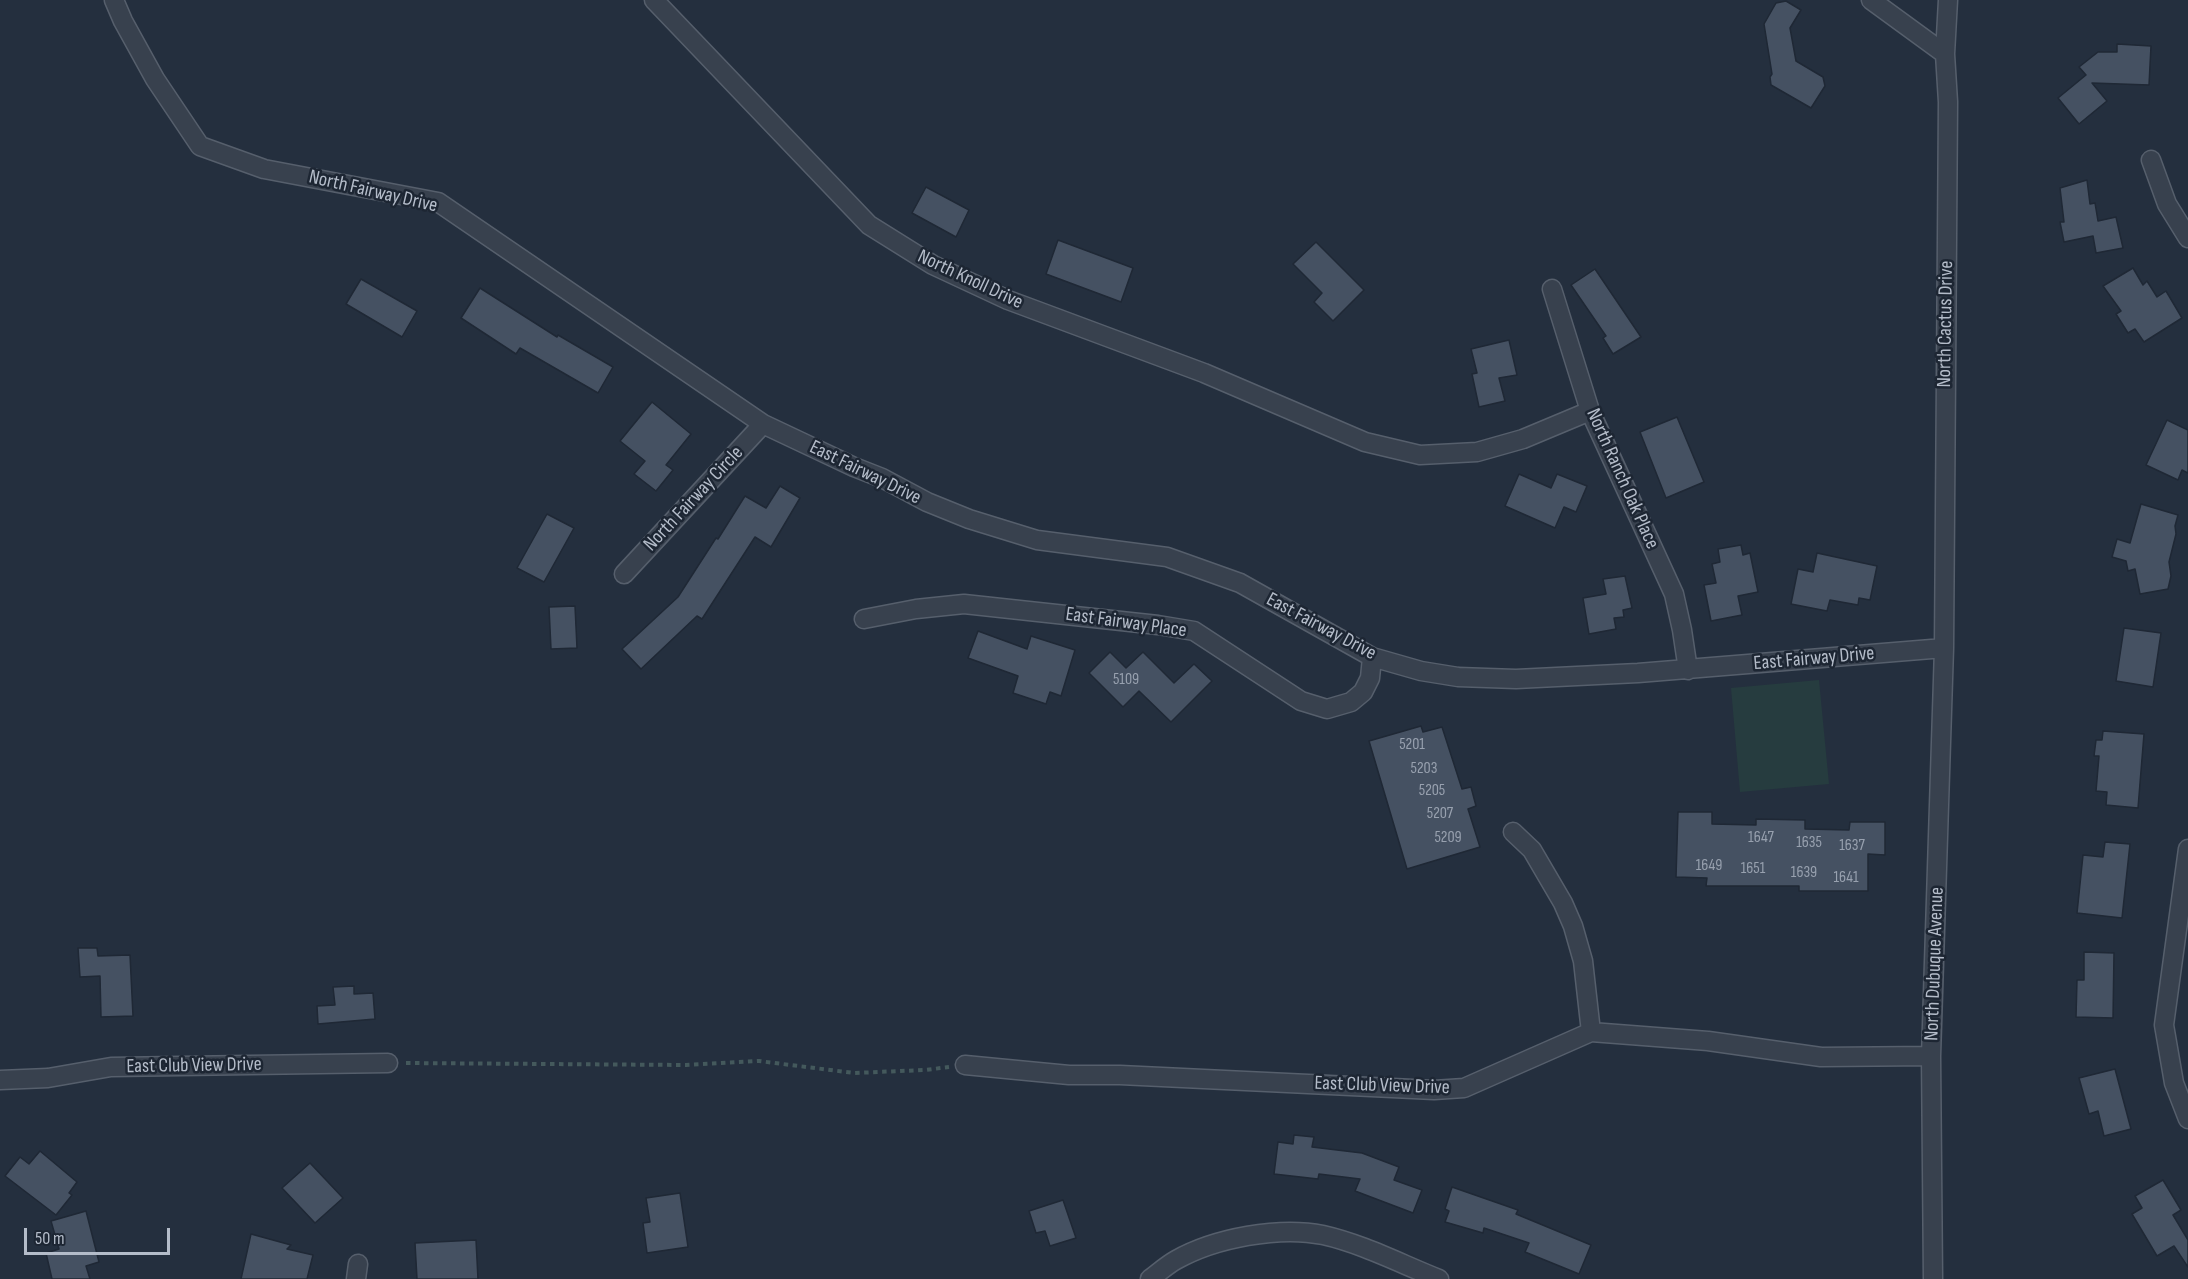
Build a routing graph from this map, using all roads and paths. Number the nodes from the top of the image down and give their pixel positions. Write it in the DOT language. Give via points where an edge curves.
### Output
graph roads {
  1 [pos="114,0"];
  2 [pos="654,0"];
  3 [pos="1871,0"];
  4 [pos="1948,0"];
  5 [pos="1946,54"];
  6 [pos="2151,160"];
  7 [pos="2188,238"];
  8 [pos="1552,289"];
  9 [pos="1590,411"];
  10 [pos="763,424"];
  11 [pos="624,574"];
  12 [pos="864,619"];
  13 [pos="1944,648"];
  14 [pos="1372,657"];
  15 [pos="1688,670"];
  16 [pos="1513,832"];
  17 [pos="2188,849"];
  18 [pos="1591,1032"];
  19 [pos="1931,1056"];
  20 [pos="388,1063"];
  21 [pos="965,1065"];
  22 [pos="0,1080"];
  23 [pos="2188,1119"];
  24 [pos="1150,1279"];
  25 [pos="1439,1279"];
  26 [pos="1932,1279"];
  1 -- 10 [label="street, North Fairway Drive" via="154,79 200,146 264,169 438,202"];
  2 -- 9 [label="street, North Knoll Drive" via="869,225 933,266 1008,300 1204,373 1365,442 1420,455 1477,452 1523,439"];
  3 -- 5 [label="street"];
  4 -- 5 [label="street, North Cactus Drive"];
  5 -- 13 [label="street, North Cactus Drive"];
  6 -- 7 [label="street" via="2167,204"];
  8 -- 9 [label="street, North Ranch Oak Place"];
  9 -- 15 [label="street, North Ranch Oak Place" via="1674,594"];
  10 -- 11 [label="street, North Fairway Circle"];
  10 -- 14 [label="street, East Fairway Drive" via="969,519 1036,540 1167,557 1240,583"];
  12 -- 14 [label="street, East Fairway Place" via="964,604 1194,631 1301,701 1327,709 1351,702 1363,692 1370,678"];
  13 -- 15 [label="street, East Fairway Drive"];
  13 -- 19 [label="street, North Dubuque Avenue"];
  14 -- 15 [label="street, East Fairway Drive" via="1420,671 1516,680"];
  16 -- 18 [label="street" via="1532,850 1573,926 1583,961"];
  17 -- 23 [label="street" via="2164,1025 2174,1083"];
  18 -- 19 [label="street, East Club View Drive" via="1708,1041 1821,1058"];
  18 -- 21 [label="street, East Club View Drive" via="1464,1088 1434,1090 1069,1075"];
  19 -- 26 [label="street, North Dubuque Avenue"];
  20 -- 21 [label="path" via="686,1065 759,1061 854,1073 925,1071"];
  20 -- 22 [label="street, East Club View Drive" via="111,1067 48,1078"];
  24 -- 25 [label="street" via="1174,1260 1204,1246 1291,1232 1322,1235 1355,1245"];
}
